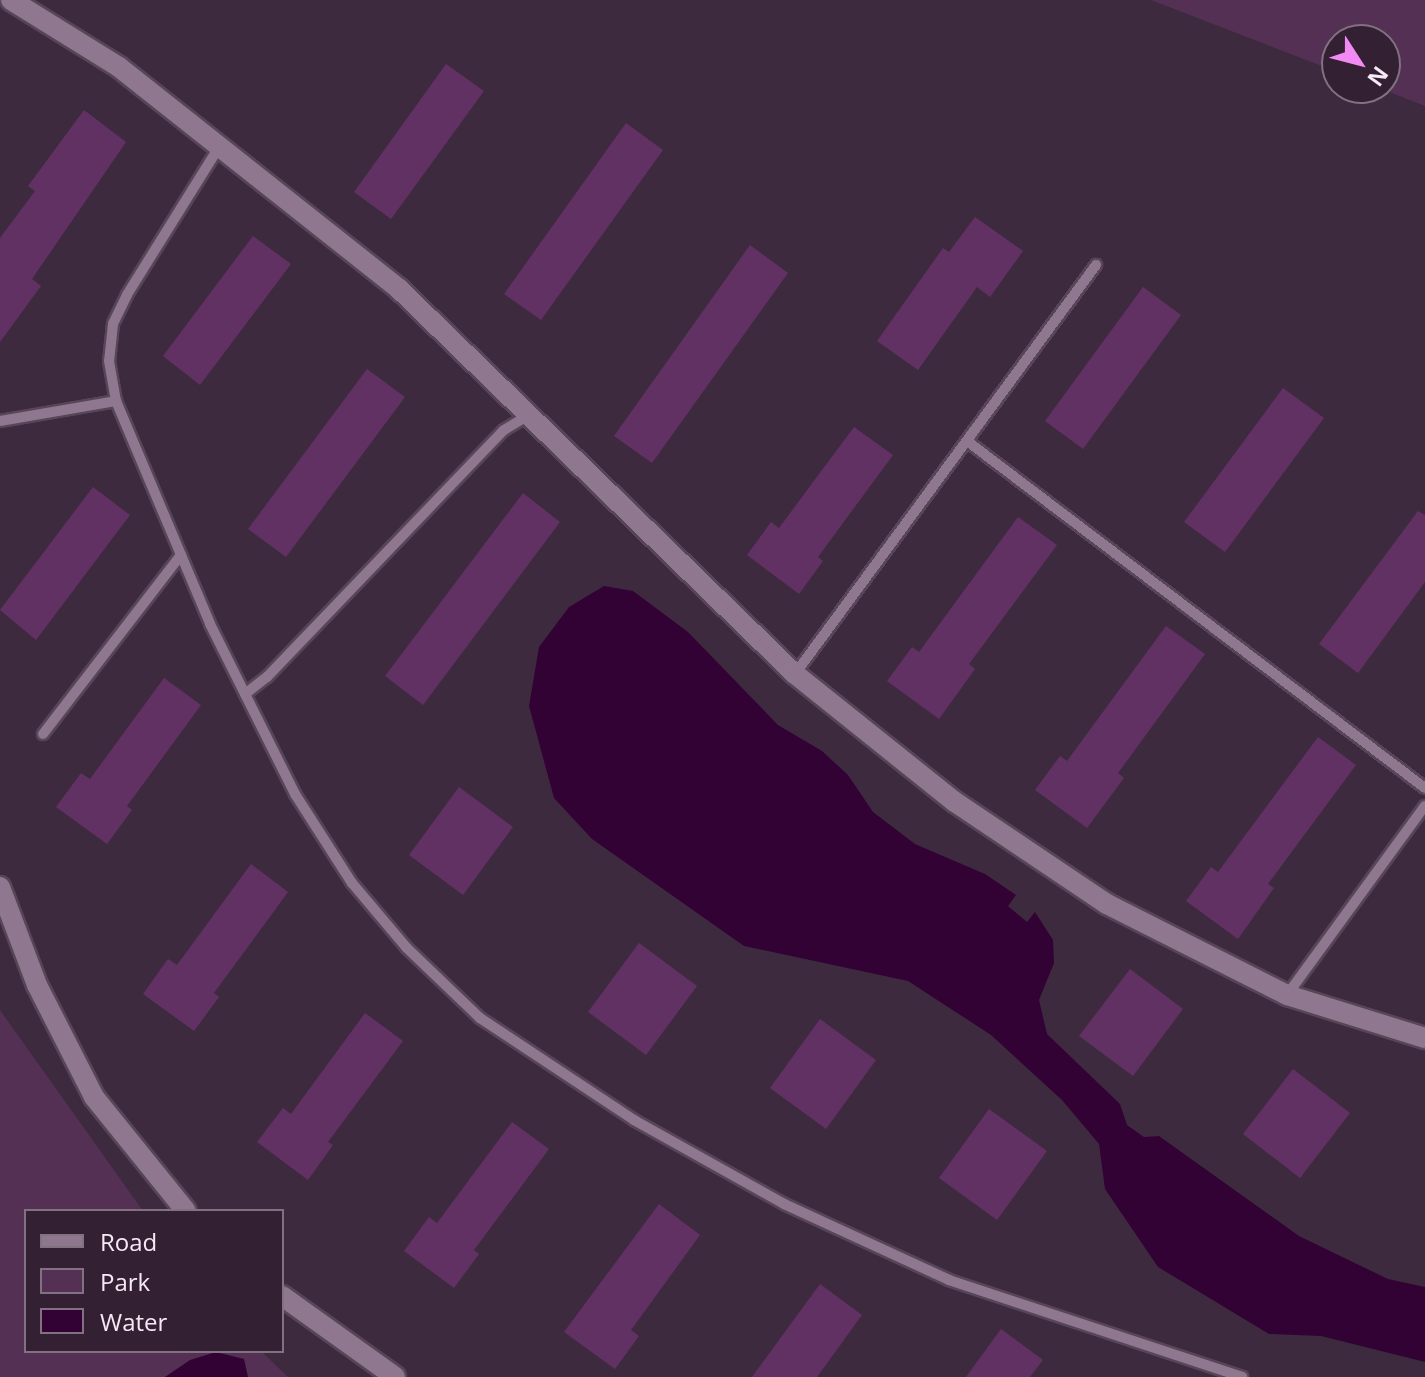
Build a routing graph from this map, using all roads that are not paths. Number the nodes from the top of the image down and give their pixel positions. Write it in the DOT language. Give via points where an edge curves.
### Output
graph roads {
  1 [pos="11,0"];
  2 [pos="219,147"];
  3 [pos="1096,265"];
  4 [pos="116,401"];
  5 [pos="531,414"];
  6 [pos="0,421"];
  7 [pos="967,441"];
  8 [pos="181,555"];
  9 [pos="795,674"];
  10 [pos="245,694"];
  11 [pos="43,734"];
  12 [pos="1425,788"];
  13 [pos="1425,806"];
  14 [pos="0,887"];
  15 [pos="1287,995"];
  16 [pos="1425,1038"];
  17 [pos="184,1209"];
  18 [pos="284,1297"];
  19 [pos="395,1377"];
  20 [pos="1242,1377"];
  1 -- 2 [label="street" via="119,67"];
  2 -- 4 [label="lane" via="113,324 109,361"];
  2 -- 5 [label="street" via="399,289"];
  3 -- 7 [label="lane"];
  4 -- 6 [label="lane"];
  4 -- 8 [label="lane"];
  5 -- 9 [label="street"];
  5 -- 10 [label="lane" via="504,430"];
  7 -- 9 [label="lane"];
  7 -- 12 [label="lane"];
  8 -- 10 [label="lane"];
  8 -- 11 [label="lane"];
  9 -- 15 [label="street" via="955,802 1107,904"];
  10 -- 20 [label="lane" via="295,794 352,883 407,948 480,1018 634,1120 784,1204 949,1280"];
  13 -- 15 [label="lane"];
  14 -- 17 [label="street" via="37,985 94,1097"];
  15 -- 16 [label="street"];
  18 -- 19 [label="street"];
}
